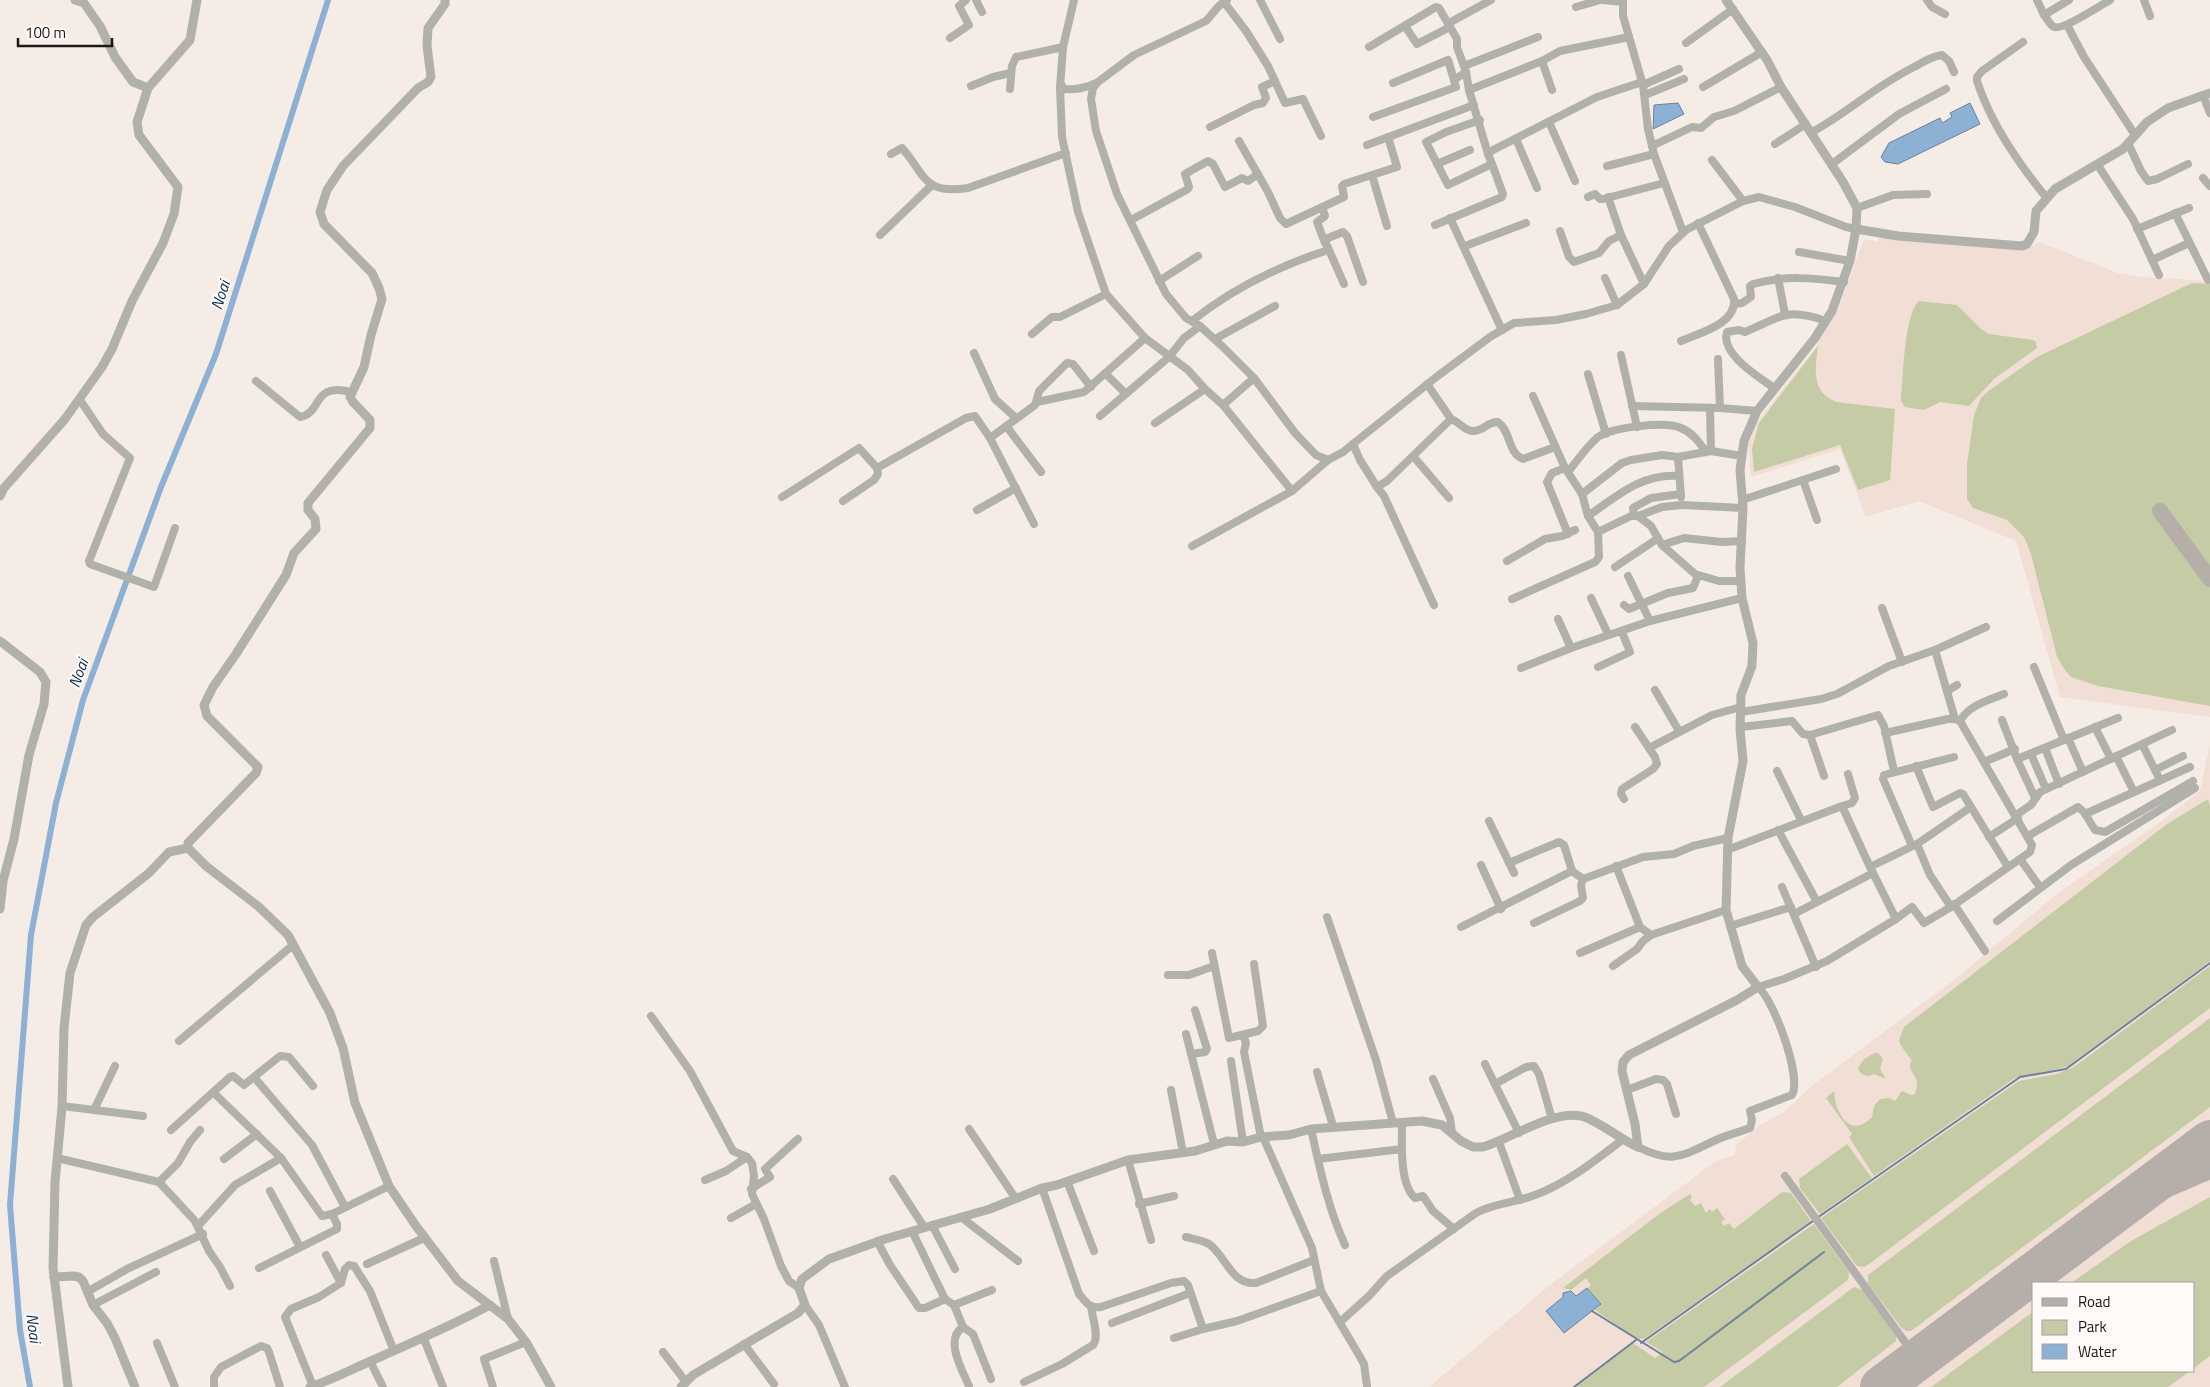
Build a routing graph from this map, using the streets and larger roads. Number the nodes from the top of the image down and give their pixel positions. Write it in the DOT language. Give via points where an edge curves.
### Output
graph roads {
  1 [pos="75,0"];
  2 [pos="197,0"];
  3 [pos="445,0"];
  4 [pos="966,0"];
  5 [pos="976,0"];
  6 [pos="1074,0"];
  7 [pos="1260,0"];
  8 [pos="1491,0"];
  9 [pos="1602,0"];
  10 [pos="1726,0"];
  11 [pos="1927,0"];
  12 [pos="2037,0"];
  13 [pos="2069,0"];
  14 [pos="2110,0"];
  15 [pos="2144,0"];
  16 [pos="1226,1"];
  17 [pos="1623,1"];
  18 [pos="1576,6"];
  19 [pos="1733,9"];
  20 [pos="982,12"];
  21 [pos="1945,14"];
  22 [pos="2044,15"];
  23 [pos="2150,16"];
  24 [pos="1450,25"];
  25 [pos="2067,25"];
  26 [pos="1405,26"];
  27 [pos="1538,37"];
  28 [pos="1629,37"];
  29 [pos="950,38"];
  30 [pos="1280,39"];
  31 [pos="2023,42"];
  32 [pos="1686,43"];
  33 [pos="1063,47"];
  34 [pos="1369,47"];
  35 [pos="1762,52"];
  36 [pos="1542,61"];
  37 [pos="1465,69"];
  38 [pos="1679,69"];
  39 [pos="1954,72"];
  40 [pos="1011,73"];
  41 [pos="1684,79"];
  42 [pos="1454,80"];
  43 [pos="1275,81"];
  44 [pos="1098,82"];
  45 [pos="1393,83"];
  46 [pos="1061,84"];
  47 [pos="1643,84"];
  48 [pos="971,86"];
  49 [pos="1703,87"];
  50 [pos="1782,87"];
  51 [pos="148,88"];
  52 [pos="1946,88"];
  53 [pos="1010,89"];
  54 [pos="1469,90"];
  55 [pos="1552,90"];
  56 [pos="2207,94"];
  57 [pos="1645,95"];
  58 [pos="1474,106"];
  59 [pos="2210,113"];
  60 [pos="1373,117"];
  61 [pos="1480,120"];
  62 [pos="1550,122"];
  63 [pos="1806,124"];
  64 [pos="1210,127"];
  65 [pos="1812,132"];
  66 [pos="2135,135"];
  67 [pos="1321,136"];
  68 [pos="1388,137"];
  69 [pos="1516,139"];
  70 [pos="1239,141"];
  71 [pos="2128,143"];
  72 [pos="1775,144"];
  73 [pos="1367,145"];
  74 [pos="1470,150"];
  75 [pos="1653,150"];
  76 [pos="1066,153"];
  77 [pos="891,154"];
  78 [pos="1488,154"];
  79 [pos="1712,160"];
  80 [pos="1437,164"];
  81 [pos="1492,164"];
  82 [pos="1832,164"];
  83 [pos="2097,164"];
  84 [pos="2188,164"];
  85 [pos="1608,166"];
  86 [pos="1258,174"];
  87 [pos="1372,175"];
  88 [pos="2203,178"];
  89 [pos="1574,181"];
  90 [pos="1664,183"];
  91 [pos="932,185"];
  92 [pos="2210,186"];
  93 [pos="1537,188"];
  94 [pos="1927,194"];
  95 [pos="1588,196"];
  96 [pos="1608,197"];
  97 [pos="2046,198"];
  98 [pos="1743,201"];
  99 [pos="1322,207"];
  100 [pos="1856,208"];
  101 [pos="2189,208"];
  102 [pos="2175,214"];
  103 [pos="1450,218"];
  104 [pos="1131,220"];
  105 [pos="1526,223"];
  106 [pos="1698,223"];
  107 [pos="1387,226"];
  108 [pos="1435,226"];
  109 [pos="1856,228"];
  110 [pos="2137,228"];
  111 [pos="1560,231"];
  112 [pos="1683,232"];
  113 [pos="880,235"];
  114 [pos="1621,235"];
  115 [pos="2189,243"];
  116 [pos="1465,246"];
  117 [pos="1327,247"];
  118 [pos="1799,252"];
  119 [pos="1198,256"];
  120 [pos="1850,260"];
  121 [pos="2152,260"];
  122 [pos="2159,275"];
  123 [pos="1605,278"];
  124 [pos="1778,278"];
  125 [pos="2208,280"];
  126 [pos="1159,281"];
  127 [pos="1363,282"];
  128 [pos="1844,282"];
  129 [pos="1344,284"];
  130 [pos="1644,284"];
  131 [pos="1106,294"];
  132 [pos="1735,304"];
  133 [pos="1618,305"];
  134 [pos="1275,306"];
  135 [pos="1784,314"];
  136 [pos="1192,321"];
  137 [pos="1826,321"];
  138 [pos="1200,326"];
  139 [pos="1502,330"];
  140 [pos="1032,334"];
  141 [pos="1145,338"];
  142 [pos="1215,339"];
  143 [pos="1681,341"];
  144 [pos="974,353"];
  145 [pos="1621,355"];
  146 [pos="1169,357"];
  147 [pos="1718,359"];
  148 [pos="1106,374"];
  149 [pos="1588,374"];
  150 [pos="1254,378"];
  151 [pos="256,381"];
  152 [pos="1427,384"];
  153 [pos="1091,387"];
  154 [pos="1774,388"];
  155 [pos="1205,389"];
  156 [pos="352,392"];
  157 [pos="1126,394"];
  158 [pos="1533,396"];
  159 [pos="80,400"];
  160 [pos="1037,402"];
  161 [pos="1223,405"];
  162 [pos="1632,406"];
  163 [pos="1710,408"];
  164 [pos="1720,408"];
  165 [pos="1757,411"];
  166 [pos="1100,416"];
  167 [pos="1016,418"];
  168 [pos="1451,420"];
  169 [pos="1155,423"];
  170 [pos="1007,427"];
  171 [pos="1637,427"];
  172 [pos="1606,434"];
  173 [pos="990,438"];
  174 [pos="1353,444"];
  175 [pos="1555,446"];
  176 [pos="1708,452"];
  177 [pos="1413,456"];
  178 [pos="1742,456"];
  179 [pos="1678,457"];
  180 [pos="1328,460"];
  181 [pos="877,468"];
  182 [pos="1836,469"];
  183 [pos="1566,470"];
  184 [pos="1042,472"];
  185 [pos="1680,476"];
  186 [pos="1803,480"];
  187 [pos="1376,487"];
  188 [pos="1016,488"];
  189 [pos="1292,491"];
  190 [pos="1582,494"];
  191 [pos="1681,494"];
  192 [pos="0,496"];
  193 [pos="782,498"];
  194 [pos="1449,498"];
  195 [pos="843,501"];
  196 [pos="1743,504"];
  197 [pos="1682,505"];
  198 [pos="977,510"];
  199 [pos="1588,516"];
  200 [pos="1636,516"];
  201 [pos="1817,520"];
  202 [pos="1034,524"];
  203 [pos="176,528"];
  204 [pos="1598,532"];
  205 [pos="1742,541"];
  206 [pos="1660,542"];
  207 [pos="1192,546"];
  208 [pos="1507,561"];
  209 [pos="1615,567"];
  210 [pos="1628,576"];
  211 [pos="1698,576"];
  212 [pos="1741,581"];
  213 [pos="1591,598"];
  214 [pos="1742,598"];
  215 [pos="1512,600"];
  216 [pos="1643,603"];
  217 [pos="1434,605"];
  218 [pos="1624,605"];
  219 [pos="1882,608"];
  220 [pos="1558,619"];
  221 [pos="1650,621"];
  222 [pos="1986,627"];
  223 [pos="1622,632"];
  224 [pos="1608,634"];
  225 [pos="0,641"];
  226 [pos="1571,648"];
  227 [pos="1935,650"];
  228 [pos="1902,662"];
  229 [pos="1598,667"];
  230 [pos="2034,667"];
  231 [pos="1521,668"];
  232 [pos="1957,685"];
  233 [pos="1655,690"];
  234 [pos="1947,691"];
  235 [pos="2004,694"];
  236 [pos="1741,710"];
  237 [pos="2118,718"];
  238 [pos="1957,720"];
  239 [pos="2002,720"];
  240 [pos="1635,727"];
  241 [pos="1741,727"];
  242 [pos="2095,727"];
  243 [pos="2172,730"];
  244 [pos="1679,731"];
  245 [pos="1885,733"];
  246 [pos="1810,735"];
  247 [pos="2066,739"];
  248 [pos="2142,744"];
  249 [pos="1649,748"];
  250 [pos="2045,748"];
  251 [pos="2015,749"];
  252 [pos="2031,754"];
  253 [pos="1954,756"];
  254 [pos="2183,756"];
  255 [pos="2114,757"];
  256 [pos="2017,759"];
  257 [pos="1984,762"];
  258 [pos="1916,766"];
  259 [pos="2190,767"];
  260 [pos="2155,770"];
  261 [pos="1777,771"];
  262 [pos="1894,771"];
  263 [pos="2083,772"];
  264 [pos="1848,774"];
  265 [pos="1824,776"];
  266 [pos="2160,780"];
  267 [pos="2059,784"];
  268 [pos="2046,789"];
  269 [pos="2134,792"];
  270 [pos="2035,798"];
  271 [pos="1624,799"];
  272 [pos="1842,806"];
  273 [pos="1972,807"];
  274 [pos="2085,814"];
  275 [pos="2017,817"];
  276 [pos="1801,820"];
  277 [pos="1489,821"];
  278 [pos="1778,830"];
  279 [pos="2028,836"];
  280 [pos="1989,837"];
  281 [pos="1728,838"];
  282 [pos="1914,845"];
  283 [pos="188,848"];
  284 [pos="1727,850"];
  285 [pos="2020,859"];
  286 [pos="1509,863"];
  287 [pos="1481,865"];
  288 [pos="1616,866"];
  289 [pos="2008,867"];
  290 [pos="3,869"];
  291 [pos="1871,870"];
  292 [pos="1572,871"];
  293 [pos="1514,873"];
  294 [pos="1583,879"];
  295 [pos="1782,887"];
  296 [pos="2040,887"];
  297 [pos="1817,902"];
  298 [pos="1953,906"];
  299 [pos="0,909"];
  300 [pos="1501,909"];
  301 [pos="1726,910"];
  302 [pos="1792,910"];
  303 [pos="1327,917"];
  304 [pos="1896,919"];
  305 [pos="1997,921"];
  306 [pos="1534,923"];
  307 [pos="1730,926"];
  308 [pos="1461,927"];
  309 [pos="1640,927"];
  310 [pos="1650,935"];
  311 [pos="293,945"];
  312 [pos="1985,951"];
  313 [pos="1212,953"];
  314 [pos="1580,953"];
  315 [pos="1254,964"];
  316 [pos="1214,966"];
  317 [pos="1614,966"];
  318 [pos="1816,967"];
  319 [pos="1168,975"];
  320 [pos="1758,987"];
  321 [pos="1195,1010"];
  322 [pos="651,1016"];
  323 [pos="1186,1034"];
  324 [pos="1244,1035"];
  325 [pos="179,1041"];
  326 [pos="1192,1054"];
  327 [pos="1231,1061"];
  328 [pos="1485,1064"];
  329 [pos="115,1066"];
  330 [pos="1316,1072"];
  331 [pos="254,1077"];
  332 [pos="1433,1079"];
  333 [pos="1495,1084"];
  334 [pos="313,1086"];
  335 [pos="1172,1090"];
  336 [pos="1627,1090"];
  337 [pos="214,1093"];
  338 [pos="62,1106"];
  339 [pos="94,1110"];
  340 [pos="1676,1114"];
  341 [pos="143,1116"];
  342 [pos="1552,1119"];
  343 [pos="1398,1123"];
  344 [pos="1333,1126"];
  345 [pos="969,1129"];
  346 [pos="1311,1129"];
  347 [pos="170,1130"];
  348 [pos="200,1130"];
  349 [pos="1452,1133"];
  350 [pos="1519,1133"];
  351 [pos="257,1134"];
  352 [pos="1262,1137"];
  353 [pos="798,1138"];
  354 [pos="1622,1140"];
  355 [pos="1243,1142"];
  356 [pos="1499,1142"];
  357 [pos="1214,1144"];
  358 [pos="1638,1147"];
  359 [pos="1402,1149"];
  360 [pos="1183,1153"];
  361 [pos="747,1157"];
  362 [pos="57,1158"];
  363 [pos="281,1158"];
  364 [pos="224,1159"];
  365 [pos="1318,1159"];
  366 [pos="1128,1160"];
  367 [pos="1785,1176"];
  368 [pos="705,1180"];
  369 [pos="893,1180"];
  370 [pos="1067,1181"];
  371 [pos="160,1182"];
  372 [pos="389,1186"];
  373 [pos="1042,1188"];
  374 [pos="751,1189"];
  375 [pos="270,1191"];
  376 [pos="1174,1196"];
  377 [pos="1016,1199"];
  378 [pos="1520,1200"];
  379 [pos="756,1204"];
  380 [pos="1140,1204"];
  381 [pos="345,1207"];
  382 [pos="332,1214"];
  383 [pos="962,1217"];
  384 [pos="731,1218"];
  385 [pos="198,1226"];
  386 [pos="928,1226"];
  387 [pos="1454,1229"];
  388 [pos="912,1231"];
  389 [pos="203,1234"];
  390 [pos="1186,1237"];
  391 [pos="424,1238"];
  392 [pos="1151,1240"];
  393 [pos="877,1241"];
  394 [pos="1345,1245"];
  395 [pos="300,1247"];
  396 [pos="1094,1251"];
  397 [pos="326,1255"];
  398 [pos="494,1260"];
  399 [pos="1314,1260"];
  400 [pos="1018,1261"];
  401 [pos="366,1264"];
  402 [pos="259,1268"];
  403 [pos="955,1269"];
  404 [pos="156,1272"];
  405 [pos="54,1277"];
  406 [pos="341,1283"];
  407 [pos="230,1286"];
  408 [pos="799,1288"];
  409 [pos="992,1290"];
  410 [pos="1321,1291"];
  411 [pos="87,1292"];
  412 [pos="1190,1293"];
  413 [pos="945,1299"];
  414 [pos="92,1305"];
  415 [pos="490,1305"];
  416 [pos="805,1306"];
  417 [pos="954,1306"];
  418 [pos="1091,1306"];
  419 [pos="508,1318"];
  420 [pos="1340,1322"];
  421 [pos="1112,1323"];
  422 [pos="963,1327"];
  423 [pos="1203,1329"];
  424 [pos="1174,1338"];
  425 [pos="424,1339"];
  426 [pos="526,1342"];
  427 [pos="157,1343"];
  428 [pos="744,1344"];
  429 [pos="394,1351"];
  430 [pos="663,1352"];
  431 [pos="1918,1360"];
  432 [pos="370,1361"];
  433 [pos="991,1379"];
  434 [pos="1024,1382"];
  435 [pos="683,1384"];
  436 [pos="774,1384"];
  437 [pos="326,1385"];
  438 [pos="969,1386"];
  439 [pos="1367,1386"];
  440 [pos="68,1387"];
  441 [pos="135,1387"];
  442 [pos="175,1387"];
  443 [pos="214,1387"];
  444 [pos="280,1387"];
  445 [pos="311,1387"];
  446 [pos="382,1387"];
  447 [pos="443,1387"];
  448 [pos="493,1387"];
  449 [pos="551,1387"];
  450 [pos="845,1387"];
  1 -- 51 [label="street" via="84,3 133,82"];
  2 -- 51 [label="street" via="190,40"];
  3 -- 156 [label="street" via="428,28 431,77 344,166 327,190 320,212 324,224 372,273 382,299 364,367"];
  4 -- 29 [label="street" via="959,6 969,26"];
  5 -- 20 [label="street"];
  6 -- 33 [label="street"];
  7 -- 30 [label="street"];
  8 -- 24 [label="street"];
  9 -- 17 [label="street"];
  9 -- 18 [label="street"];
  10 -- 19 [label="street"];
  11 -- 21 [label="street"];
  12 -- 22 [label="street"];
  13 -- 22 [label="street"];
  14 -- 25 [label="street"];
  15 -- 23 [label="street"];
  16 -- 43 [label="street"];
  16 -- 44 [label="street" via="1219,4 1206,21 1134,55"];
  17 -- 28 [label="street"];
  19 -- 32 [label="street"];
  19 -- 35 [label="street"];
  22 -- 25 [label="street" via="2056,28"];
  24 -- 26 [label="street" via="1417,44"];
  24 -- 26 [label="street" via="1436,7"];
  24 -- 37 [label="street"];
  25 -- 66 [label="street"];
  26 -- 34 [label="street"];
  27 -- 37 [label="street"];
  28 -- 36 [label="street" via="1560,51"];
  28 -- 47 [label="street"];
  31 -- 97 [label="street" via="1982,71 1977,81 2013,154"];
  33 -- 40 [label="street" via="1016,57"];
  33 -- 46 [label="street"];
  35 -- 49 [label="street"];
  35 -- 50 [label="street"];
  36 -- 54 [label="street"];
  36 -- 55 [label="street"];
  37 -- 42 [label="street"];
  37 -- 54 [label="street"];
  38 -- 47 [label="street"];
  39 -- 65 [label="street" via="1946,57 1932,57 1893,77"];
  40 -- 48 [label="street"];
  40 -- 53 [label="street"];
  41 -- 57 [label="street"];
  42 -- 45 [label="street" via="1448,60"];
  42 -- 60 [label="street" via="1456,86"];
  43 -- 64 [label="street" via="1262,87 1266,98 1263,103"];
  43 -- 67 [label="street" via="1285,103 1302,99"];
  44 -- 46 [label="street" via="1089,87 1068,89"];
  44 -- 104 [label="street" via="1091,99 1096,132 1117,194"];
  46 -- 76 [label="street" via="1062,137"];
  47 -- 57 [label="street"];
  47 -- 62 [label="street" via="1597,97"];
  50 -- 63 [label="street"];
  50 -- 75 [label="street" via="1734,111 1714,117 1700,128 1692,127"];
  51 -- 159 [label="street" via="137,122 139,135 178,187 174,214 112,349"];
  52 -- 82 [label="street" via="1899,114"];
  54 -- 58 [label="street"];
  56 -- 59 [label="street"];
  56 -- 66 [label="street" via="2168,108"];
  57 -- 75 [label="street"];
  58 -- 61 [label="street"];
  58 -- 68 [label="street"];
  61 -- 78 [label="street"];
  61 -- 80 [label="street" via="1426,142"];
  62 -- 69 [label="street"];
  62 -- 89 [label="street"];
  63 -- 65 [label="street"];
  63 -- 72 [label="street"];
  65 -- 82 [label="street"];
  66 -- 71 [label="street"];
  68 -- 73 [label="street"];
  68 -- 87 [label="street" via="1397,167"];
  69 -- 78 [label="street"];
  69 -- 93 [label="street"];
  70 -- 86 [label="street"];
  71 -- 83 [label="street"];
  71 -- 84 [label="street" via="2148,181"];
  74 -- 80 [label="street"];
  75 -- 85 [label="street"];
  75 -- 90 [label="street"];
  76 -- 91 [label="street" via="968,188 955,190"];
  76 -- 131 [label="street" via="1078,212"];
  77 -- 91 [label="street" via="902,148 920,175"];
  78 -- 81 [label="street"];
  79 -- 98 [label="street"];
  80 -- 81 [label="street" via="1448,184"];
  81 -- 103 [label="street" via="1502,197"];
  82 -- 100 [label="street"];
  83 -- 97 [label="street"];
  83 -- 110 [label="street"];
  86 -- 99 [label="street" via="1283,222 1290,222"];
  86 -- 104 [label="street" via="1248,181 1241,178 1225,187 1208,161 1186,172 1188,189"];
  87 -- 99 [label="street" via="1342,184 1344,197"];
  87 -- 107 [label="street"];
  88 -- 92 [label="street"];
  90 -- 96 [label="street"];
  90 -- 112 [label="street"];
  91 -- 113 [label="street"];
  94 -- 100 [label="street" via="1893,195"];
  95 -- 96 [label="street"];
  96 -- 114 [label="street"];
  97 -- 109 [label="street" via="2036,211 2031,239 2022,246 1898,236"];
  98 -- 106 [label="street"];
  98 -- 109 [label="street" via="1759,196"];
  99 -- 117 [label="street" via="1325,216 1317,222"];
  100 -- 109 [label="street"];
  101 -- 102 [label="street"];
  102 -- 110 [label="street"];
  102 -- 115 [label="street"];
  103 -- 108 [label="street"];
  103 -- 116 [label="street"];
  104 -- 126 [label="street"];
  105 -- 116 [label="street"];
  106 -- 112 [label="street"];
  106 -- 132 [label="street"];
  109 -- 120 [label="street"];
  110 -- 121 [label="street"];
  111 -- 114 [label="street" via="1574,262 1599,253 1608,241"];
  112 -- 130 [label="street" via="1669,246"];
  114 -- 130 [label="street"];
  115 -- 121 [label="street"];
  115 -- 125 [label="street"];
  116 -- 139 [label="street"];
  117 -- 127 [label="street" via="1328,238 1345,232"];
  117 -- 129 [label="street"];
  117 -- 136 [label="street" via="1266,274"];
  118 -- 120 [label="street"];
  119 -- 126 [label="street"];
  120 -- 128 [label="street"];
  121 -- 122 [label="street"];
  123 -- 133 [label="street"];
  124 -- 128 [label="street"];
  124 -- 132 [label="street" via="1752,284 1751,297"];
  124 -- 135 [label="street"];
  126 -- 136 [label="street" via="1166,294"];
  128 -- 137 [label="street"];
  130 -- 133 [label="street"];
  131 -- 140 [label="street" via="1060,317 1052,317"];
  131 -- 141 [label="street"];
  132 -- 143 [label="street" via="1732,312 1721,322"];
  133 -- 139 [label="street" via="1556,320 1514,324"];
  134 -- 142 [label="street"];
  135 -- 137 [label="street" via="1804,314"];
  135 -- 154 [label="street" via="1745,332 1730,330 1726,335 1731,352 1738,360"];
  136 -- 138 [label="street"];
  137 -- 154 [label="street"];
  138 -- 142 [label="street"];
  138 -- 146 [label="street" via="1184,338"];
  139 -- 152 [label="street"];
  141 -- 146 [label="street"];
  141 -- 148 [label="street"];
  142 -- 150 [label="street"];
  144 -- 167 [label="street" via="996,399"];
  145 -- 162 [label="street"];
  146 -- 155 [label="street" via="1188,370"];
  146 -- 157 [label="street"];
  147 -- 164 [label="street"];
  148 -- 153 [label="street"];
  148 -- 157 [label="street"];
  149 -- 172 [label="street"];
  150 -- 161 [label="street"];
  150 -- 180 [label="street" via="1294,433 1316,456"];
  151 -- 156 [label="street" via="300,417 306,415 327,392 339,389"];
  152 -- 168 [label="street"];
  152 -- 174 [label="street"];
  153 -- 160 [label="street" via="1075,395"];
  153 -- 160 [label="street" via="1069,363 1063,365 1039,391"];
  154 -- 165 [label="street"];
  155 -- 161 [label="street"];
  155 -- 169 [label="street"];
  156 -- 283 [label="street" via="352,402 370,420 370,428 308,503 316,529 294,554 286,575 212,687 204,706 207,716 258,767 256,773 188,843"];
  157 -- 166 [label="street"];
  158 -- 175 [label="street"];
  159 -- 192 [label="street"];
  159 -- 203 [label="street" via="103,434 130,458 89,561 144,585 155,586"];
  160 -- 167 [label="street"];
  161 -- 189 [label="street"];
  162 -- 163 [label="street"];
  162 -- 171 [label="street"];
  163 -- 164 [label="street"];
  163 -- 176 [label="street"];
  164 -- 165 [label="street"];
  165 -- 178 [label="street" via="1744,441"];
  167 -- 170 [label="street"];
  168 -- 175 [label="street" via="1469,431 1498,422 1515,454 1524,459"];
  168 -- 177 [label="street"];
  170 -- 173 [label="street"];
  170 -- 184 [label="street"];
  171 -- 172 [label="street"];
  171 -- 176 [label="street" via="1674,425 1691,434"];
  172 -- 183 [label="street" via="1594,441"];
  173 -- 181 [label="street" via="978,418 970,416"];
  173 -- 188 [label="street"];
  174 -- 180 [label="street"];
  174 -- 187 [label="street"];
  175 -- 183 [label="street"];
  176 -- 178 [label="street"];
  176 -- 179 [label="street"];
  177 -- 187 [label="street"];
  177 -- 194 [label="street"];
  178 -- 196 [label="street"];
  179 -- 185 [label="street"];
  179 -- 190 [label="street" via="1662,455 1622,463"];
  180 -- 189 [label="street"];
  181 -- 193 [label="street" via="861,448 857,448"];
  181 -- 195 [label="street" via="874,480"];
  182 -- 186 [label="street"];
  183 -- 190 [label="street"];
  183 -- 208 [label="street" via="1552,473 1547,482 1572,532 1545,539"];
  185 -- 191 [label="street"];
  185 -- 199 [label="street" via="1662,475 1639,482"];
  186 -- 196 [label="street"];
  186 -- 201 [label="street"];
  187 -- 217 [label="street" via="1384,496"];
  188 -- 198 [label="street"];
  188 -- 202 [label="street"];
  189 -- 207 [label="street"];
  190 -- 199 [label="street"];
  191 -- 197 [label="street"];
  191 -- 200 [label="street" via="1647,500 1633,508"];
  196 -- 197 [label="street"];
  196 -- 205 [label="street"];
  197 -- 200 [label="street" via="1662,507"];
  199 -- 204 [label="street"];
  200 -- 204 [label="street"];
  200 -- 206 [label="street" via="1650,526"];
  204 -- 215 [label="street" via="1599,556 1595,562"];
  205 -- 206 [label="street" via="1684,538"];
  205 -- 212 [label="street"];
  206 -- 209 [label="street"];
  206 -- 211 [label="street"];
  210 -- 216 [label="street"];
  211 -- 212 [label="street" via="1719,582"];
  211 -- 216 [label="street" via="1693,588"];
  212 -- 214 [label="street"];
  213 -- 224 [label="street"];
  214 -- 221 [label="street"];
  214 -- 236 [label="street" via="1753,643 1752,666 1742,695"];
  216 -- 218 [label="street" via="1629,609"];
  216 -- 221 [label="street"];
  219 -- 228 [label="street"];
  220 -- 226 [label="street"];
  221 -- 223 [label="street"];
  222 -- 227 [label="street"];
  223 -- 224 [label="street"];
  223 -- 229 [label="street" via="1630,652"];
  224 -- 226 [label="street"];
  225 -- 290 [label="street" via="40,672 46,682 44,704"];
  226 -- 231 [label="street"];
  227 -- 228 [label="street"];
  227 -- 234 [label="street"];
  228 -- 236 [label="street" via="1821,699"];
  230 -- 247 [label="street"];
  232 -- 234 [label="street"];
  233 -- 244 [label="street"];
  234 -- 238 [label="street"];
  235 -- 238 [label="street" via="1968,710"];
  236 -- 241 [label="street"];
  236 -- 244 [label="street" via="1712,715"];
  237 -- 242 [label="street"];
  238 -- 245 [label="street"];
  238 -- 257 [label="street"];
  239 -- 251 [label="street"];
  240 -- 249 [label="street"];
  241 -- 246 [label="street" via="1792,721 1803,734"];
  241 -- 281 [label="street" via="1743,761"];
  242 -- 247 [label="street"];
  242 -- 255 [label="street"];
  243 -- 248 [label="street"];
  244 -- 249 [label="street"];
  245 -- 246 [label="street" via="1876,715"];
  245 -- 262 [label="street"];
  246 -- 265 [label="street"];
  247 -- 250 [label="street"];
  247 -- 263 [label="street"];
  248 -- 255 [label="street"];
  248 -- 260 [label="street"];
  249 -- 271 [label="street" via="1656,766 1622,789"];
  250 -- 252 [label="street"];
  250 -- 267 [label="street"];
  251 -- 256 [label="street"];
  251 -- 257 [label="street"];
  252 -- 256 [label="street"];
  252 -- 268 [label="street"];
  253 -- 258 [label="street"];
  254 -- 260 [label="street"];
  255 -- 263 [label="street"];
  255 -- 269 [label="street"];
  256 -- 270 [label="street"];
  257 -- 275 [label="street"];
  258 -- 262 [label="street"];
  258 -- 273 [label="street" via="1933,807 1961,793"];
  259 -- 266 [label="street"];
  260 -- 266 [label="street"];
  261 -- 276 [label="street"];
  262 -- 282 [label="street" via="1885,774 1884,779"];
  263 -- 267 [label="street"];
  264 -- 272 [label="street" via="1855,798 1852,803"];
  266 -- 269 [label="street"];
  267 -- 268 [label="street"];
  268 -- 270 [label="street"];
  269 -- 274 [label="street"];
  270 -- 275 [label="street" via="2031,806"];
  272 -- 276 [label="street"];
  272 -- 291 [label="street"];
  273 -- 280 [label="street"];
  273 -- 282 [label="street"];
  274 -- 279 [label="street" via="2075,807"];
  274 -- 296 [label="street" via="2095,830 2105,832 2194,784"];
  275 -- 279 [label="street"];
  275 -- 280 [label="street"];
  276 -- 278 [label="street"];
  277 -- 286 [label="street"];
  278 -- 284 [label="street"];
  278 -- 297 [label="street"];
  279 -- 285 [label="street" via="2032,850"];
  280 -- 289 [label="street"];
  281 -- 284 [label="street"];
  281 -- 288 [label="street" via="1674,854 1643,856"];
  282 -- 291 [label="street"];
  282 -- 298 [label="street" via="1930,875"];
  283 -- 311 [label="street" via="280,926"];
  283 -- 338 [label="street" via="169,852 149,873 105,906 86,925 70,973 66,1000"];
  284 -- 301 [label="street"];
  285 -- 289 [label="street"];
  285 -- 296 [label="street"];
  286 -- 292 [label="street" via="1559,842 1564,846"];
  286 -- 293 [label="street"];
  287 -- 300 [label="street"];
  288 -- 294 [label="street"];
  288 -- 309 [label="street"];
  289 -- 298 [label="street"];
  290 -- 299 [label="street"];
  291 -- 297 [label="street"];
  291 -- 304 [label="street"];
  292 -- 294 [label="street"];
  292 -- 300 [label="street" via="1532,889"];
  294 -- 306 [label="street" via="1580,901"];
  295 -- 302 [label="street"];
  296 -- 305 [label="street"];
  297 -- 302 [label="street"];
  298 -- 304 [label="street" via="1924,923 1912,907"];
  298 -- 312 [label="street"];
  300 -- 308 [label="street"];
  301 -- 307 [label="street"];
  301 -- 310 [label="street"];
  302 -- 307 [label="street"];
  302 -- 318 [label="street"];
  303 -- 343 [label="street"];
  304 -- 318 [label="street"];
  307 -- 320 [label="street" via="1742,966"];
  309 -- 310 [label="street"];
  309 -- 314 [label="street"];
  310 -- 317 [label="street"];
  311 -- 325 [label="street"];
  311 -- 372 [label="street" via="330,1013 343,1048 355,1103"];
  313 -- 316 [label="street"];
  315 -- 324 [label="street" via="1263,1026"];
  316 -- 319 [label="street" via="1189,975"];
  316 -- 324 [label="street" via="1229,1038"];
  318 -- 320 [label="street"];
  320 -- 336 [label="street" via="1629,1055 1621,1066"];
  320 -- 358 [label="street" via="1771,1004 1781,1028 1789,1055 1794,1086 1792,1095 1750,1110 1750,1128 1678,1156 1658,1156"];
  321 -- 326 [label="street" via="1207,1049"];
  322 -- 361 [label="street" via="690,1071 733,1151"];
  323 -- 326 [label="street"];
  324 -- 352 [label="street" via="1244,1052"];
  326 -- 357 [label="street"];
  327 -- 355 [label="street"];
  328 -- 333 [label="street"];
  329 -- 339 [label="street"];
  330 -- 344 [label="street"];
  331 -- 334 [label="street" via="280,1056 286,1056"];
  331 -- 337 [label="street" via="244,1085 232,1076"];
  331 -- 381 [label="street" via="312,1145"];
  332 -- 349 [label="street" via="1450,1118"];
  333 -- 342 [label="street" via="1534,1066"];
  333 -- 350 [label="street"];
  335 -- 360 [label="street"];
  336 -- 340 [label="street" via="1656,1079 1664,1080"];
  336 -- 358 [label="street"];
  337 -- 347 [label="street"];
  337 -- 351 [label="street"];
  338 -- 339 [label="street"];
  338 -- 362 [label="street"];
  339 -- 341 [label="street"];
  342 -- 350 [label="street"];
  342 -- 354 [label="street" via="1581,1116"];
  343 -- 344 [label="street"];
  343 -- 349 [label="street" via="1429,1122 1442,1125"];
  343 -- 359 [label="street"];
  344 -- 346 [label="street"];
  345 -- 377 [label="street"];
  346 -- 352 [label="street" via="1289,1136"];
  346 -- 365 [label="street"];
  348 -- 371 [label="street" via="178,1163"];
  349 -- 356 [label="street" via="1474,1147"];
  350 -- 356 [label="street"];
  351 -- 363 [label="street"];
  351 -- 364 [label="street"];
  352 -- 355 [label="street"];
  352 -- 399 [label="street" via="1312,1248"];
  353 -- 374 [label="street" via="765,1169 770,1177"];
  354 -- 358 [label="street"];
  354 -- 378 [label="street" via="1556,1185"];
  355 -- 357 [label="street"];
  356 -- 378 [label="street"];
  357 -- 360 [label="street"];
  359 -- 365 [label="street"];
  359 -- 387 [label="street" via="1404,1180 1411,1194 1415,1198 1423,1196"];
  360 -- 366 [label="street"];
  361 -- 368 [label="street" via="726,1172"];
  361 -- 374 [label="street" via="754,1168"];
  362 -- 371 [label="street"];
  362 -- 405 [label="street" via="52,1245"];
  363 -- 382 [label="street" via="318,1214"];
  363 -- 385 [label="street" via="235,1185"];
  365 -- 394 [label="street" via="1334,1221"];
  366 -- 370 [label="street"];
  366 -- 380 [label="street"];
  367 -- 431 [label="street"];
  369 -- 386 [label="street"];
  370 -- 373 [label="street"];
  370 -- 396 [label="street"];
  371 -- 385 [label="street"];
  372 -- 381 [label="street"];
  372 -- 391 [label="street"];
  373 -- 377 [label="street"];
  373 -- 418 [label="street" via="1079,1294"];
  374 -- 379 [label="street"];
  375 -- 395 [label="street"];
  376 -- 380 [label="street"];
  377 -- 383 [label="street"];
  378 -- 387 [label="street" via="1491,1206"];
  379 -- 384 [label="street"];
  379 -- 408 [label="street" via="783,1271"];
  380 -- 392 [label="street"];
  381 -- 382 [label="street"];
  382 -- 395 [label="street" via="338,1224 337,1229"];
  383 -- 386 [label="street"];
  383 -- 400 [label="street"];
  385 -- 389 [label="street"];
  386 -- 388 [label="street"];
  386 -- 403 [label="street"];
  387 -- 420 [label="street" via="1387,1276"];
  388 -- 393 [label="street"];
  388 -- 413 [label="street"];
  389 -- 407 [label="street" via="209,1251"];
  389 -- 411 [label="street" via="127,1269"];
  390 -- 399 [label="street" via="1210,1245 1237,1278 1248,1284"];
  391 -- 401 [label="street"];
  391 -- 415 [label="street" via="458,1281"];
  393 -- 408 [label="street" via="829,1259 802,1279"];
  393 -- 413 [label="street" via="919,1308"];
  395 -- 402 [label="street"];
  397 -- 406 [label="street"];
  398 -- 419 [label="street"];
  399 -- 410 [label="street"];
  404 -- 414 [label="street"];
  405 -- 411 [label="street" via="79,1277"];
  405 -- 440 [label="street"];
  406 -- 429 [label="street" via="345,1269 349,1265 354,1266 370,1292"];
  406 -- 445 [label="street" via="320,1297 291,1309 285,1317"];
  408 -- 416 [label="street"];
  409 -- 417 [label="street"];
  410 -- 420 [label="street"];
  410 -- 423 [label="street" via="1237,1321"];
  411 -- 414 [label="street"];
  412 -- 418 [label="street" via="1188,1285 1180,1281 1101,1307"];
  412 -- 421 [label="street"];
  412 -- 423 [label="street"];
  413 -- 417 [label="street"];
  414 -- 441 [label="street" via="116,1338"];
  415 -- 419 [label="street"];
  415 -- 425 [label="street"];
  416 -- 428 [label="street"];
  416 -- 450 [label="street" via="819,1325"];
  417 -- 422 [label="street"];
  418 -- 434 [label="street" via="1096,1342 1062,1364"];
  419 -- 426 [label="street"];
  420 -- 439 [label="street" via="1364,1364"];
  422 -- 433 [label="street" via="973,1334"];
  422 -- 438 [label="street" via="953,1339"];
  423 -- 424 [label="street"];
  425 -- 429 [label="street"];
  425 -- 447 [label="street"];
  426 -- 448 [label="street" via="484,1359"];
  426 -- 449 [label="street"];
  427 -- 442 [label="street"];
  428 -- 435 [label="street"];
  428 -- 436 [label="street"];
  429 -- 432 [label="street"];
  430 -- 435 [label="street"];
  432 -- 437 [label="street"];
  432 -- 446 [label="street"];
  437 -- 445 [label="street"];
  443 -- 444 [label="street" via="214,1376 221,1367 261,1346 269,1352"];
}
